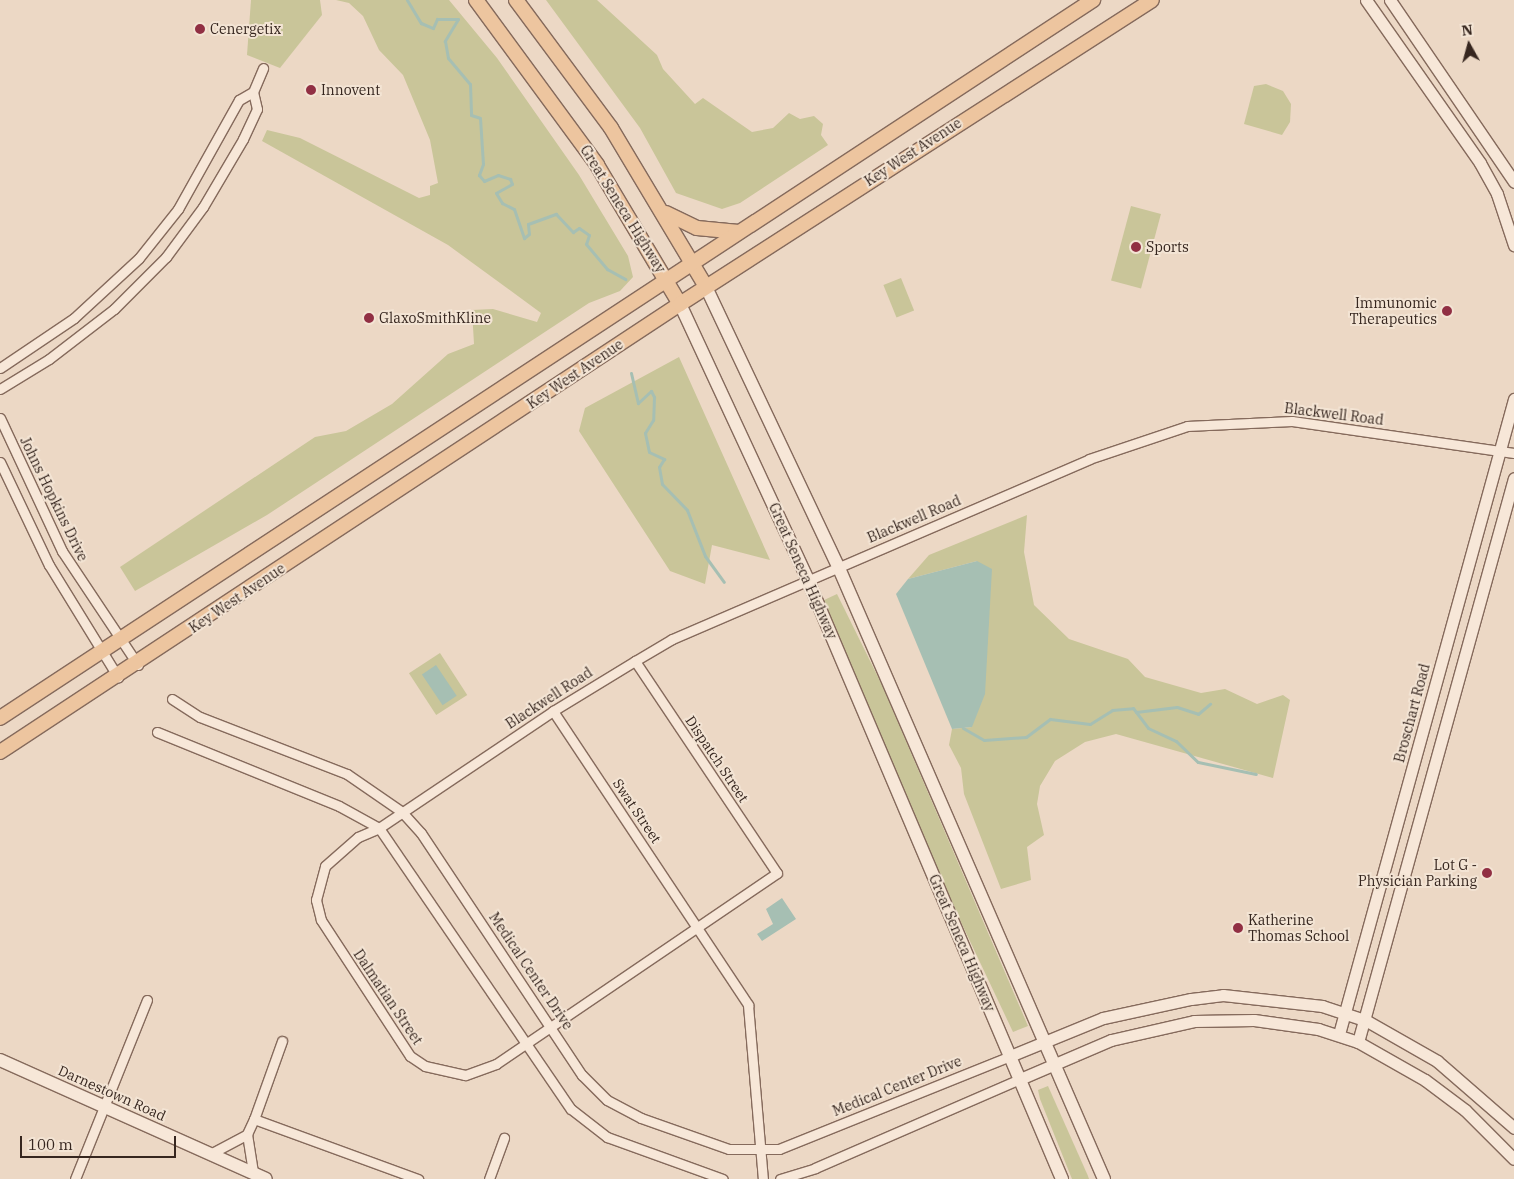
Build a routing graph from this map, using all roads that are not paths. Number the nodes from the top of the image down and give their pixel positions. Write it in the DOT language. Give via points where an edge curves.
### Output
graph roads {
  1 [pos="476,0"];
  2 [pos="516,0"];
  3 [pos="1093,0"];
  4 [pos="1152,0"];
  5 [pos="1366,0"];
  6 [pos="1390,0"];
  7 [pos="263,68"];
  8 [pos="253,92"];
  9 [pos="1514,182"];
  10 [pos="665,213"];
  11 [pos="739,232"];
  12 [pos="1514,245"];
  13 [pos="692,262"];
  14 [pos="665,278"];
  15 [pos="706,287"];
  16 [pos="680,304"];
  17 [pos="0,368"];
  18 [pos="0,389"];
  19 [pos="1514,398"];
  20 [pos="0,418"];
  21 [pos="1500,451"];
  22 [pos="1514,453"];
  23 [pos="0,462"];
  24 [pos="1514,478"];
  25 [pos="838,566"];
  26 [pos="807,578"];
  27 [pos="119,639"];
  28 [pos="102,651"];
  29 [pos="635,661"];
  30 [pos="138,665"];
  31 [pos="118,677"];
  32 [pos="172,699"];
  33 [pos="553,711"];
  34 [pos="0,718"];
  35 [pos="157,732"];
  36 [pos="0,752"];
  37 [pos="402,812"];
  38 [pos="379,828"];
  39 [pos="777,873"];
  40 [pos="697,927"];
  41 [pos="147,1000"];
  42 [pos="1345,1014"];
  43 [pos="1367,1021"];
  44 [pos="550,1026"];
  45 [pos="1339,1034"];
  46 [pos="282,1041"];
  47 [pos="1047,1041"];
  48 [pos="1358,1042"];
  49 [pos="525,1044"];
  50 [pos="1010,1056"];
  51 [pos="0,1060"];
  52 [pos="1056,1064"];
  53 [pos="1020,1079"];
  54 [pos="104,1105"];
  55 [pos="254,1119"];
  56 [pos="1514,1128"];
  57 [pos="247,1134"];
  58 [pos="504,1138"];
  59 [pos="762,1150"];
  60 [pos="212,1153"];
  61 [pos="1514,1159"];
  62 [pos="252,1172"];
  63 [pos="76,1179"];
  64 [pos="266,1179"];
  65 [pos="418,1179"];
  66 [pos="490,1179"];
  67 [pos="723,1179"];
  68 [pos="763,1179"];
  69 [pos="780,1179"];
  70 [pos="1062,1179"];
  71 [pos="1104,1179"];
  1 -- 14 [label="main road, Great Seneca Highway" via="598,165"];
  2 -- 10 [label="main road" via="589,97"];
  3 -- 11 [label="main road, Key West Avenue"];
  4 -- 15 [label="main road, Key West Avenue"];
  5 -- 12 [label="street" via="1480,163 1497,194"];
  6 -- 9 [label="street"];
  7 -- 8 [label="street"];
  8 -- 17 [label="street" via="239,100 178,209 139,258 74,318"];
  8 -- 18 [label="street" via="257,109 243,138 203,207 166,257 114,309 49,359"];
  10 -- 11 [label="main road" via="697,228"];
  10 -- 13 [label="main road"];
  11 -- 13 [label="main road, Key West Avenue"];
  13 -- 14 [label="main road, Key West Avenue"];
  13 -- 15 [label="main road"];
  14 -- 16 [label="main road, Great Seneca Highway"];
  14 -- 27 [label="main road, Key West Avenue"];
  15 -- 16 [label="main road, Key West Avenue"];
  15 -- 25 [label="main road"];
  16 -- 26 [label="main road, Great Seneca Highway"];
  16 -- 30 [label="main road, Key West Avenue"];
  19 -- 21 [label="street, Broschart Road"];
  20 -- 27 [label="street, Johns Hopkins Drive" via="62,551"];
  21 -- 22 [label="street, Blackwell Road"];
  21 -- 25 [label="street, Blackwell Road" via="1292,421 1187,426 1088,459"];
  21 -- 42 [label="street, Broschart Road"];
  23 -- 28 [label="street" via="49,565"];
  24 -- 43 [label="street"];
  25 -- 26 [label="street, Blackwell Road"];
  25 -- 47 [label="main road"];
  26 -- 29 [label="street, Blackwell Road" via="672,639"];
  26 -- 50 [label="main road, Great Seneca Highway"];
  27 -- 28 [label="main road, Key West Avenue"];
  27 -- 30 [label="street, Johns Hopkins Drive"];
  28 -- 31 [label="street"];
  28 -- 34 [label="main road, Key West Avenue"];
  29 -- 33 [label="street, Blackwell Road"];
  29 -- 39 [label="street, Dispatch Street"];
  30 -- 31 [label="main road, Key West Avenue"];
  31 -- 36 [label="main road, Key West Avenue"];
  32 -- 37 [label="street, Medical Center Drive" via="200,717 347,774"];
  33 -- 37 [label="street, Blackwell Road"];
  33 -- 40 [label="street, Swat Street"];
  35 -- 38 [label="street" via="339,806"];
  37 -- 38 [label="street, Blackwell Road"];
  37 -- 44 [label="street, Medical Center Drive" via="421,832"];
  38 -- 49 [label="street"];
  38 -- 49 [label="street, Dalmatian Street" via="358,837 325,866 316,900 321,920 410,1056 438,1071 465,1075 496,1064"];
  39 -- 40 [label="street, Dalmatian Street"];
  40 -- 44 [label="street, Dalmatian Street"];
  40 -- 59 [label="street, Swat Street" via="748,1005"];
  41 -- 54 [label="street"];
  42 -- 43 [label="street, Medical Center Drive"];
  42 -- 45 [label="street, Broschart Road"];
  42 -- 47 [label="street, Medical Center Drive" via="1322,1006 1223,995 1132,1009"];
  43 -- 48 [label="street"];
  43 -- 56 [label="street, Medical Center Drive" via="1438,1061"];
  44 -- 49 [label="street, Dalmatian Street"];
  44 -- 59 [label="street, Medical Center Drive" via="594,1088 622,1110 714,1145"];
  45 -- 48 [label="street"];
  45 -- 52 [label="street" via="1254,1020 1194,1021 1137,1031"];
  46 -- 55 [label="street"];
  47 -- 50 [label="street, Medical Center Drive"];
  47 -- 52 [label="main road"];
  48 -- 61 [label="street" via="1425,1080 1465,1110"];
  49 -- 67 [label="street" via="554,1090 589,1125 626,1146"];
  50 -- 53 [label="main road, Great Seneca Highway"];
  50 -- 59 [label="street, Medical Center Drive" via="794,1145"];
  51 -- 54 [label="main road, Darnestown Road"];
  52 -- 53 [label="street"];
  52 -- 71 [label="main road"];
  53 -- 69 [label="street" via="815,1168"];
  53 -- 70 [label="main road, Great Seneca Highway"];
  54 -- 60 [label="main road, Darnestown Road"];
  54 -- 63 [label="street"];
  55 -- 57 [label="street"];
  55 -- 65 [label="street"];
  57 -- 60 [label="street"];
  57 -- 62 [label="street"];
  58 -- 66 [label="street"];
  59 -- 68 [label="street, Swat Street"];
  60 -- 62 [label="main road, Darnestown Road"];
  62 -- 64 [label="main road, Darnestown Road"];
}
